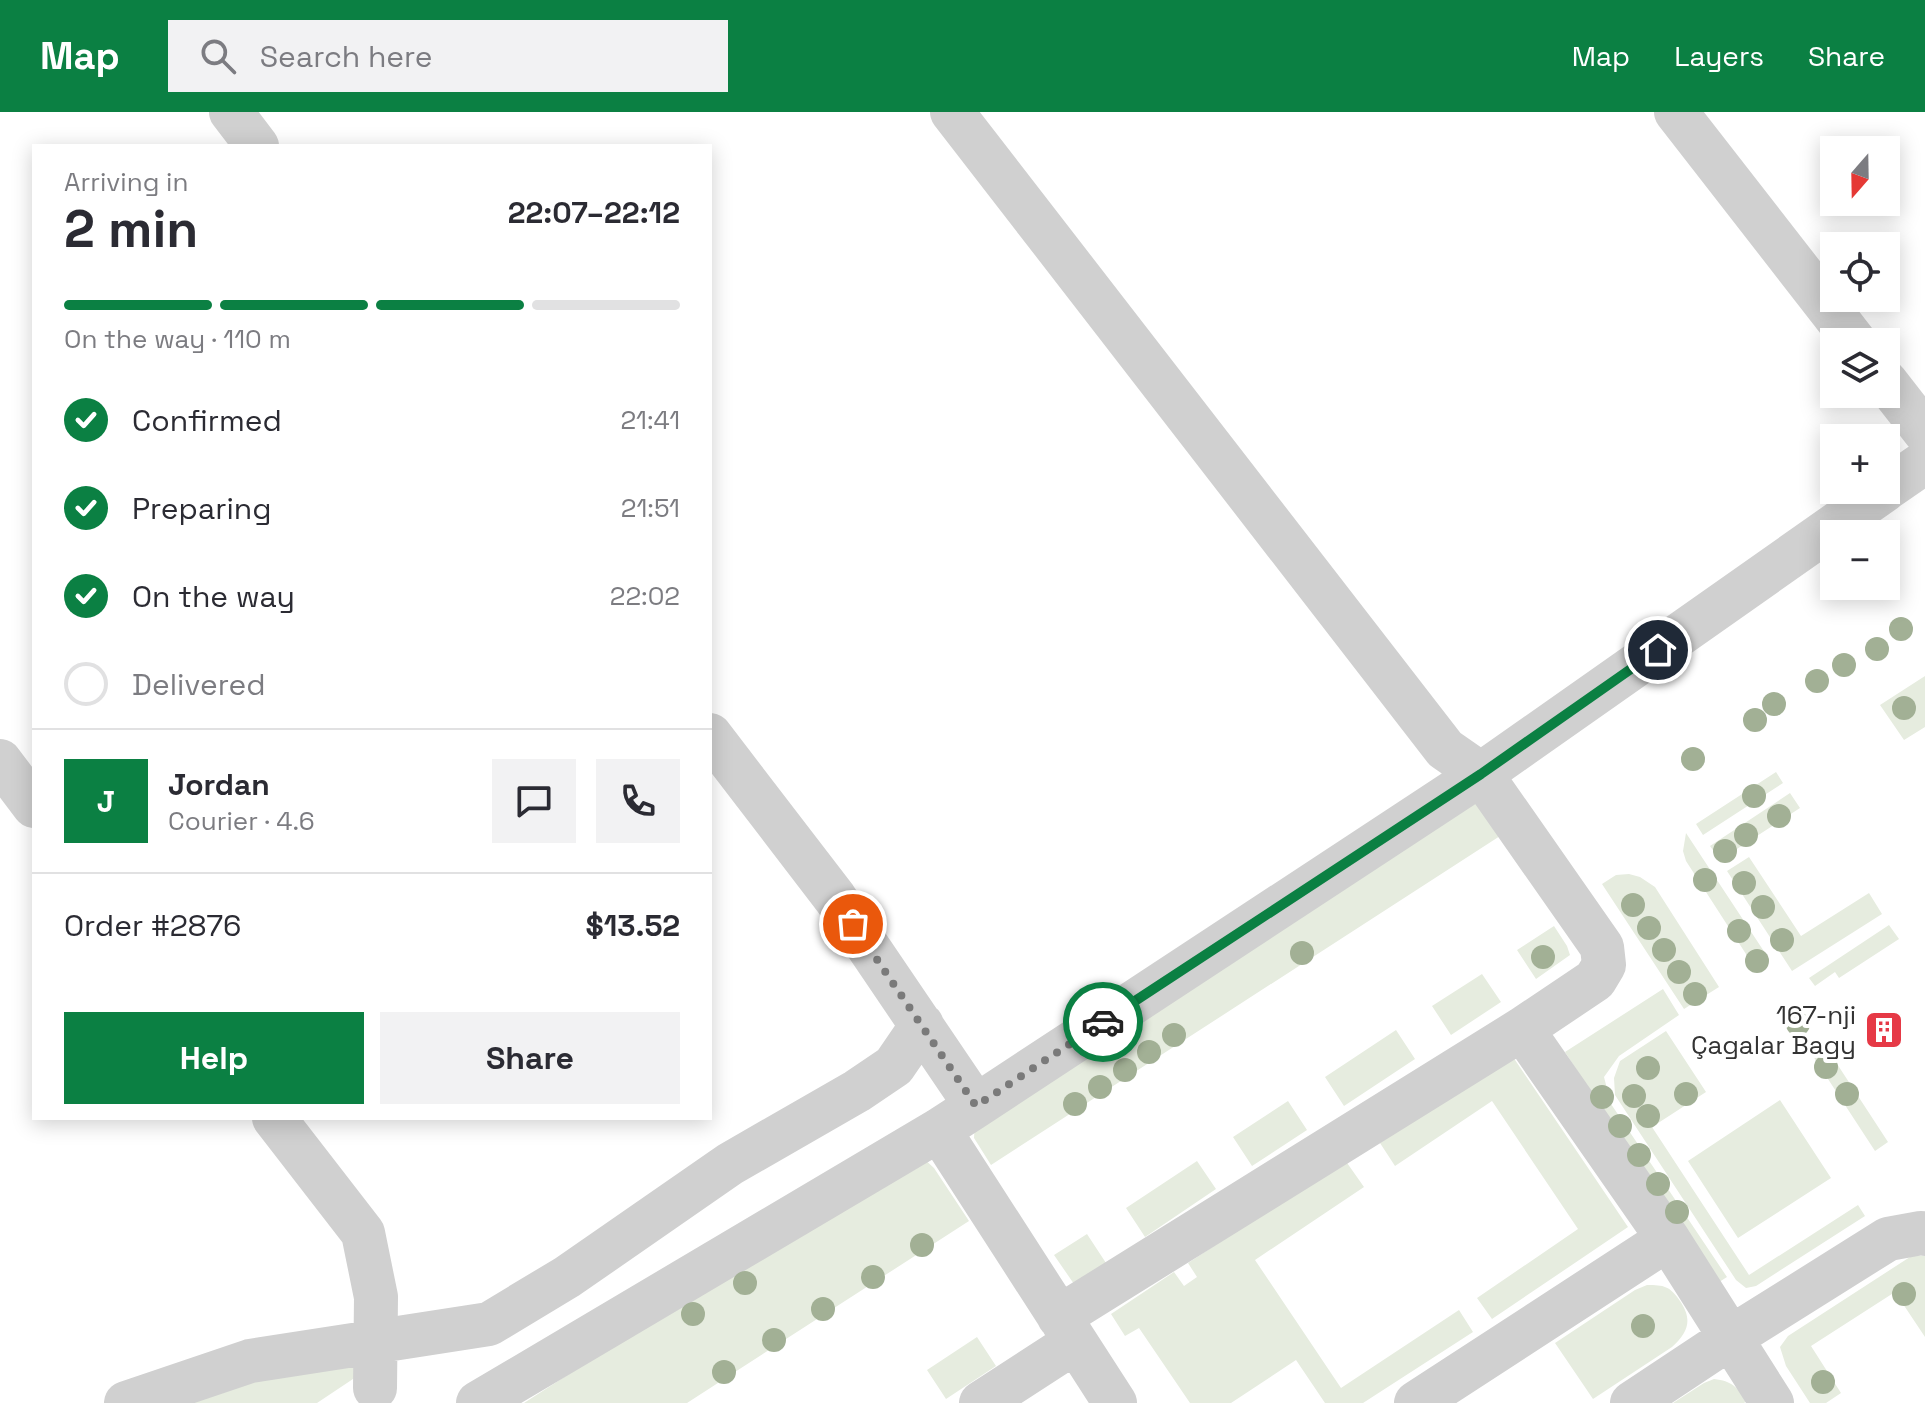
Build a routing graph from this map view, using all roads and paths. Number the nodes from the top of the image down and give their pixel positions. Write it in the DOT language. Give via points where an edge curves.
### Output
graph roads {
  1 [pos="231,112"];
  2 [pos="952,112"];
  3 [pos="1676,112"];
  4 [pos="255,144"];
  5 [pos="1844,328"];
  6 [pos="1900,400"];
  7 [pos="1925,432"];
  8 [pos="1925,462"];
  9 [pos="1900,480"];
  10 [pos="1865,504"];
  11 [pos="712,738"];
  12 [pos="0,761"];
  13 [pos="1481,774"];
  14 [pos="32,803"];
  15 [pos="922,1025"];
  16 [pos="1522,1029"];
  17 [pos="976,1106"];
  18 [pos="276,1120"];
  19 [pos="939,1130"];
  20 [pos="1925,1234"];
  21 [pos="1668,1239"];
  22 [pos="1067,1329"];
  23 [pos="1730,1338"];
  24 [pos="376,1341"];
  25 [pos="371,1398"];
  26 [pos="126,1403"];
  27 [pos="478,1403"];
  28 [pos="981,1403"];
  29 [pos="1115,1403"];
  30 [pos="1416,1403"];
  31 [pos="1632,1403"];
  32 [pos="1772,1403"];
  1 -- 4 [label="street"];
  2 -- 13 [label="street" via="1445,749"];
  3 -- 5 [label="street"];
  6 -- 7 [label="street"];
  8 -- 9 [label="street"];
  10 -- 13 [label="street"];
  11 -- 15 [label="street" via="835,898"];
  12 -- 14 [label="street"];
  13 -- 16 [label="street" via="1602,947 1604,965 1595,980"];
  13 -- 17 [label="street"];
  15 -- 17 [label="street"];
  15 -- 24 [label="street" via="894,1066 730,1164 489,1324"];
  16 -- 21 [label="street"];
  16 -- 22 [label="street"];
  17 -- 19 [label="street"];
  18 -- 24 [label="street" via="363,1233 376,1297"];
  19 -- 22 [label="street"];
  19 -- 27 [label="street"];
  20 -- 23 [label="street" via="1888,1239"];
  21 -- 23 [label="street"];
  21 -- 30 [label="street"];
  22 -- 28 [label="street"];
  22 -- 29 [label="street"];
  23 -- 31 [label="street"];
  23 -- 32 [label="street"];
  24 -- 25 [label="street"];
  24 -- 26 [label="street" via="250,1361"];
}
